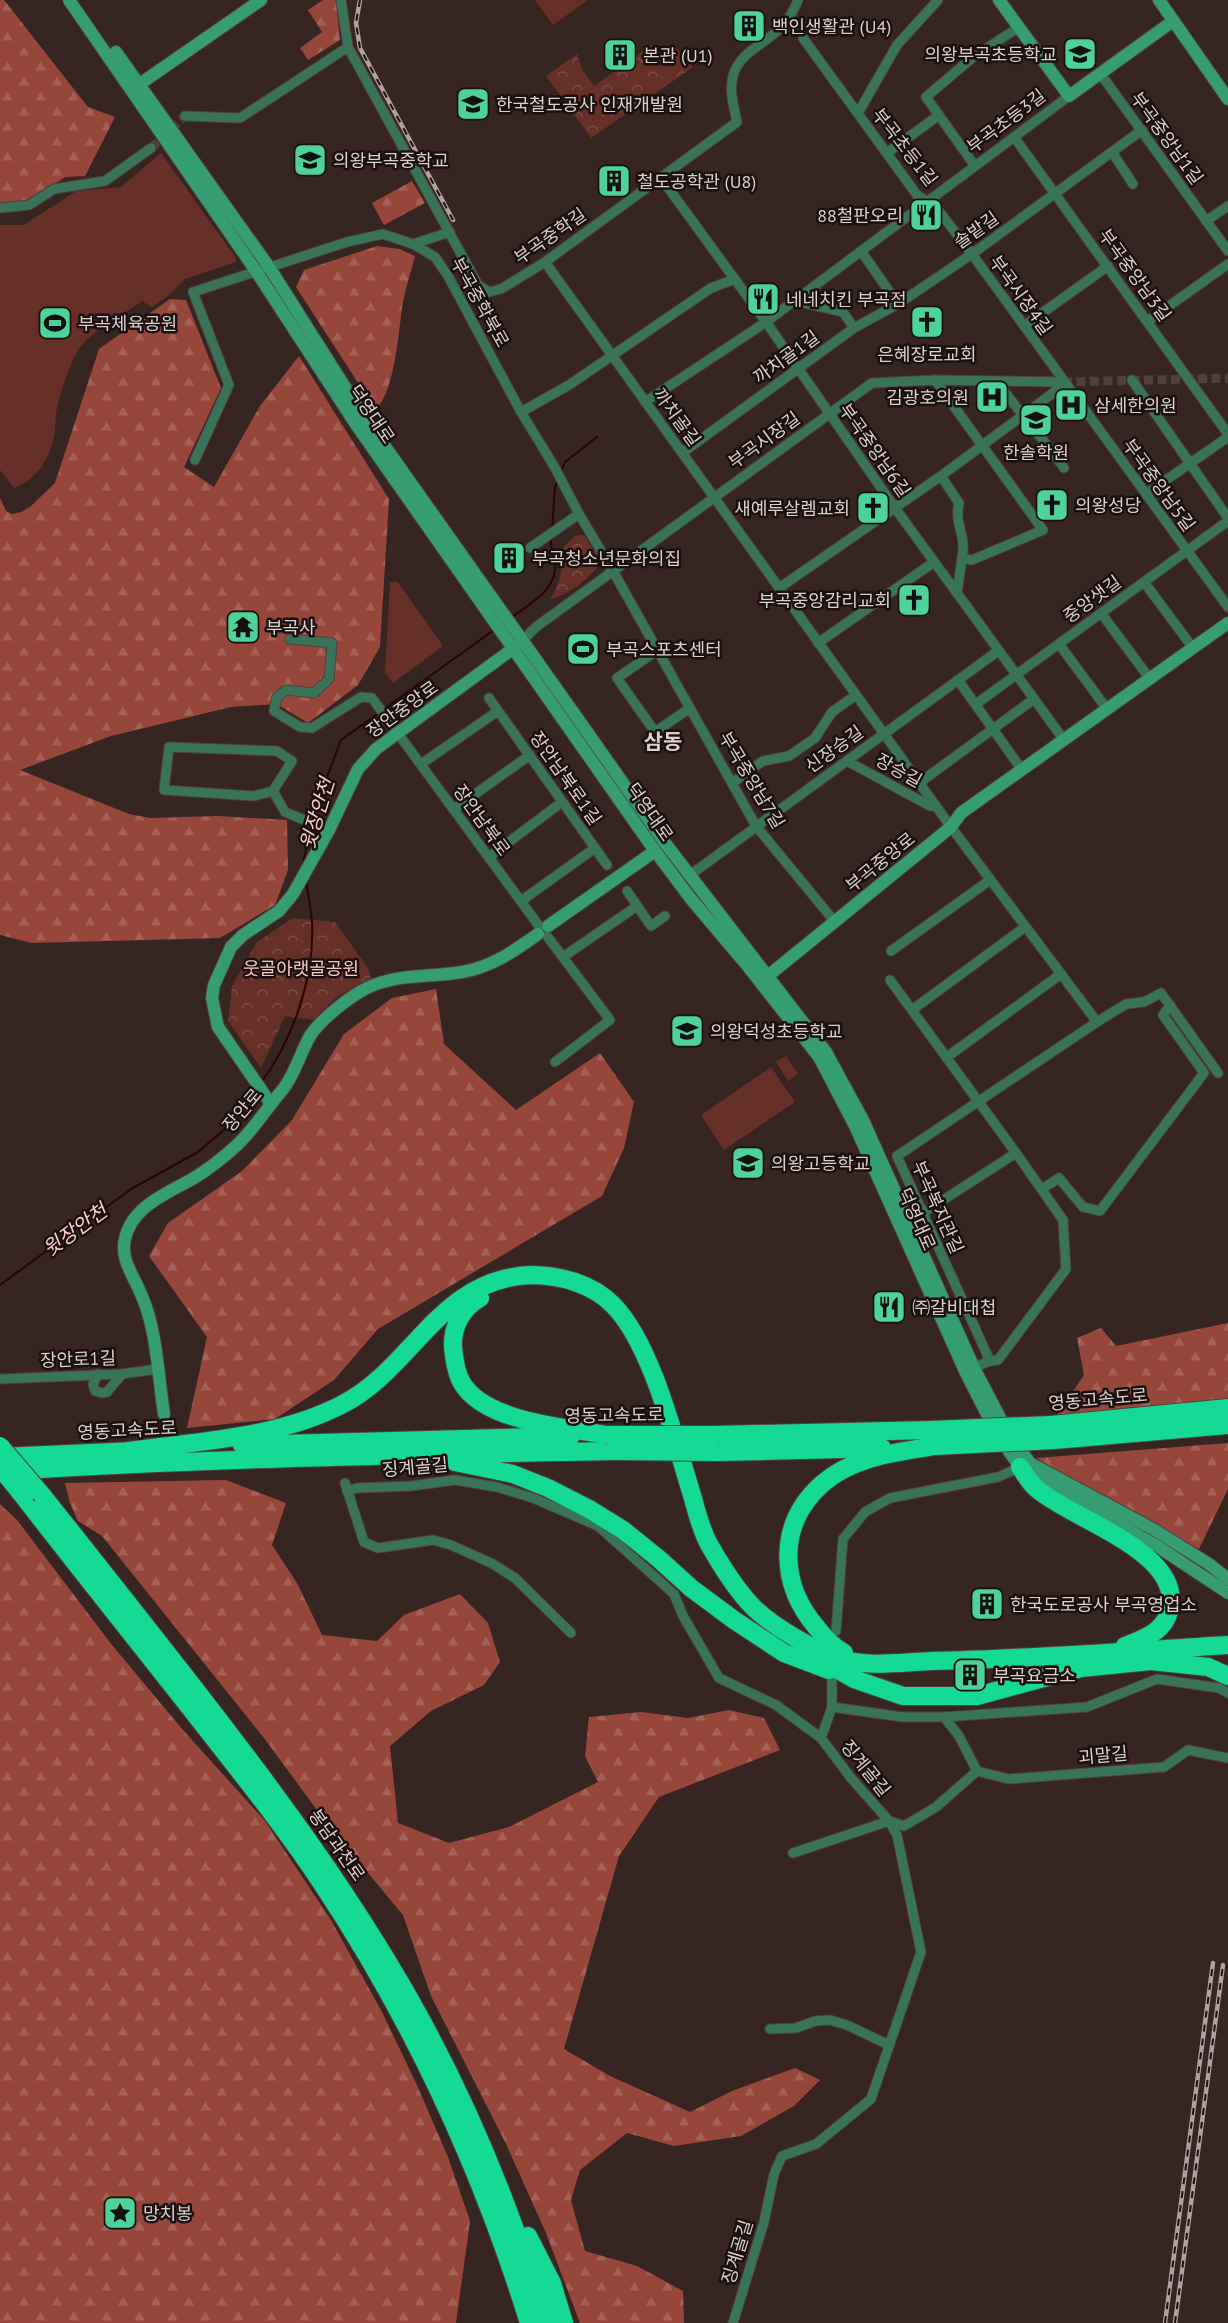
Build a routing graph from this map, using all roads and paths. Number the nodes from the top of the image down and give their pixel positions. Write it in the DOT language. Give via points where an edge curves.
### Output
graph roads {
  1 [pos="69,0"];
  2 [pos="78,0"];
  3 [pos="261,0"];
  4 [pos="341,0"];
  5 [pos="798,0"];
  6 [pos="938,0"];
  7 [pos="999,0"];
  8 [pos="1159,0"];
  9 [pos="1173,21"];
  10 [pos="1019,27"];
  11 [pos="803,38"];
  12 [pos="348,47"];
  13 [pos="1100,73"];
  14 [pos="135,87"];
  15 [pos="1069,96"];
  16 [pos="1228,99"];
  17 [pos="858,113"];
  18 [pos="939,115"];
  19 [pos="185,116"];
  20 [pos="1142,130"];
  21 [pos="1014,137"];
  22 [pos="151,148"];
  23 [pos="1112,152"];
  24 [pos="887,153"];
  25 [pos="975,166"];
  26 [pos="661,178"];
  27 [pos="1133,184"];
  28 [pos="1056,193"];
  29 [pos="927,201"];
  30 [pos="1228,206"];
  31 [pos="0,208"];
  32 [pos="1206,221"];
  33 [pos="450,232"];
  34 [pos="413,244"];
  35 [pos="861,251"];
  36 [pos="1228,251"];
  37 [pos="972,254"];
  38 [pos="545,262"];
  39 [pos="1228,264"];
  40 [pos="1108,266"];
  41 [pos="269,267"];
  42 [pos="256,271"];
  43 [pos="735,279"];
  44 [pos="795,301"];
  45 [pos="898,304"];
  46 [pos="1148,321"];
  47 [pos="766,322"];
  48 [pos="1024,326"];
  49 [pos="854,328"];
  50 [pos="612,356"];
  51 [pos="799,369"];
  52 [pos="934,380"];
  53 [pos="1132,380"];
  54 [pos="998,382"];
  55 [pos="1063,382"];
  56 [pos="645,402"];
  57 [pos="522,412"];
  58 [pos="830,413"];
  59 [pos="1021,416"];
  60 [pos="1228,435"];
  61 [pos="981,446"];
  62 [pos="682,453"];
  63 [pos="195,459"];
  64 [pos="1190,464"];
  65 [pos="1064,468"];
  66 [pos="940,476"];
  67 [pos="1146,494"];
  68 [pos="714,497"];
  69 [pos="895,508"];
  70 [pos="579,514"];
  71 [pos="1228,519"];
  72 [pos="530,548"];
  73 [pos="1187,551"];
  74 [pos="962,558"];
  75 [pos="934,562"];
  76 [pos="613,571"];
  77 [pos="1144,582"];
  78 [pos="779,588"];
  79 [pos="957,593"];
  80 [pos="1228,607"];
  81 [pos="1101,613"];
  82 [pos="501,618"];
  83 [pos="1228,623"];
  84 [pos="290,639"];
  85 [pos="516,640"];
  86 [pos="818,643"];
  87 [pos="1059,644"];
  88 [pos="1193,648"];
  89 [pos="658,650"];
  90 [pos="998,651"];
  91 [pos="1016,675"];
  92 [pos="1149,679"];
  93 [pos="958,680"];
  94 [pos="856,695"];
  95 [pos="489,698"];
  96 [pos="1034,699"];
  97 [pos="976,704"];
  98 [pos="690,708"];
  99 [pos="1107,709"];
  100 [pos="498,711"];
  101 [pos="395,728"];
  102 [pos="993,729"];
  103 [pos="884,734"];
  104 [pos="1064,740"];
  105 [pos="530,755"];
  106 [pos="847,761"];
  107 [pos="421,764"];
  108 [pos="1022,770"];
  109 [pos="732,783"];
  110 [pos="919,783"];
  111 [pos="273,791"];
  112 [pos="562,802"];
  113 [pos="936,806"];
  114 [pos="454,808"];
  115 [pos="756,826"];
  116 [pos="951,827"];
  117 [pos="323,828"];
  118 [pos="595,848"];
  119 [pos="655,851"];
  120 [pos="489,857"];
  121 [pos="607,865"];
  122 [pos="690,875"];
  123 [pos="990,880"];
  124 [pos="627,891"];
  125 [pos="521,901"];
  126 [pos="637,906"];
  127 [pos="665,916"];
  128 [pos="834,922"];
  129 [pos="1025,927"];
  130 [pos="543,930"];
  131 [pos="891,951"];
  132 [pos="563,957"];
  133 [pos="1061,974"];
  134 [pos="764,979"];
  135 [pos="890,980"];
  136 [pos="1170,1005"];
  137 [pos="912,1010"];
  138 [pos="1096,1022"];
  139 [pos="947,1057"];
  140 [pos="555,1062"];
  141 [pos="1218,1073"];
  142 [pos="268,1100"];
  143 [pos="979,1101"];
  144 [pos="1016,1153"];
  145 [pos="1042,1189"];
  146 [pos="923,1213"];
  147 [pos="990,1361"];
  148 [pos="157,1369"];
  149 [pos="970,1370"];
  150 [pos="98,1374"];
  151 [pos="122,1374"];
  152 [pos="0,1378"];
  153 [pos="1228,1408"];
  154 [pos="164,1414"];
  155 [pos="1228,1425"];
  156 [pos="1052,1432"];
  157 [pos="933,1438"];
  158 [pos="609,1443"];
  159 [pos="0,1446"];
  160 [pos="129,1451"];
  161 [pos="393,1455"];
  162 [pos="0,1457"];
  163 [pos="1025,1465"];
  164 [pos="0,1467"];
  165 [pos="0,1472"];
  166 [pos="33,1496"];
  167 [pos="1228,1579"];
  168 [pos="1228,1593"];
  169 [pos="836,1631"];
  170 [pos="571,1633"];
  171 [pos="1228,1645"];
  172 [pos="1114,1651"];
  173 [pos="1228,1652"];
  174 [pos="1151,1661"];
  175 [pos="863,1663"];
  176 [pos="1228,1676"];
  177 [pos="832,1679"];
  178 [pos="854,1679"];
  179 [pos="1228,1693"];
  180 [pos="832,1707"];
  181 [pos="944,1717"];
  182 [pos="821,1738"];
  183 [pos="1228,1758"];
  184 [pos="977,1771"];
  185 [pos="889,1821"];
  186 [pos="793,1853"];
  187 [pos="770,2029"];
  188 [pos="888,2045"];
  189 [pos="484,2150"];
  190 [pos="529,2323"];
  191 [pos="546,2323"];
  192 [pos="564,2323"];
  193 [pos="733,2323"];
  1 -- 14 [label="street, 덕영대로"];
  2 -- 14 [label="street, 덕영대로"];
  3 -- 14 [label="street"];
  4 -- 12 [label="street, 부곡중학길"];
  5 -- 26 [label="street, 부곡중학길" via="784,26 739,63 731,87 736,122"];
  6 -- 17 [label="street, 부곡초등1길" via="897,45"];
  7 -- 10 [label="street"];
  8 -- 9 [label="street"];
  9 -- 13 [label="street, 부곡초등3길"];
  9 -- 16 [label="street"];
  10 -- 15 [label="street"];
  10 -- 18 [label="street" via="972,58 926,97"];
  11 -- 17 [label="street, 부곡초등1길"];
  12 -- 19 [label="street" via="240,118"];
  12 -- 33 [label="street, 부곡중학길"];
  13 -- 15 [label="street, 부곡초등3길"];
  13 -- 20 [label="street, 부곡중앙남1길"];
  14 -- 41 [label="street, 덕영대로"];
  14 -- 42 [label="street, 덕영대로"];
  15 -- 21 [label="street, 부곡초등3길"];
  17 -- 24 [label="street, 부곡초등1길"];
  18 -- 24 [label="street"];
  18 -- 25 [label="street"];
  20 -- 23 [label="street, 솔밭길"];
  20 -- 32 [label="street, 부곡중앙남1길"];
  21 -- 25 [label="street, 부곡초등3길"];
  21 -- 28 [label="street, 부곡중앙남3길"];
  22 -- 31 [label="street" via="105,181 54,189 29,205"];
  23 -- 27 [label="street"];
  23 -- 28 [label="street, 솔밭길"];
  24 -- 29 [label="street, 부곡초등1길" via="917,195"];
  25 -- 29 [label="street, 부곡초등3길"];
  26 -- 38 [label="street, 부곡중학길"];
  26 -- 43 [label="street, 부곡중앙남6길"];
  28 -- 37 [label="street, 솔밭길"];
  28 -- 40 [label="street, 부곡중앙남3길"];
  29 -- 35 [label="street, 부곡초등3길"];
  29 -- 37 [label="street, 부곡시장4길"];
  30 -- 32 [label="street"];
  32 -- 36 [label="street, 부곡중앙남1길"];
  33 -- 34 [label="street"];
  33 -- 38 [label="street, 부곡중학길" via="478,285 489,292 501,290"];
  34 -- 41 [label="street, 부곡중학북로" via="383,234"];
  34 -- 57 [label="street, 부곡중학북로" via="435,257 448,276"];
  35 -- 44 [label="street, 부곡초등3길"];
  35 -- 45 [label="street"];
  37 -- 45 [label="street, 솔밭길"];
  37 -- 48 [label="street, 부곡시장4길"];
  38 -- 50 [label="street, 까치골길"];
  39 -- 46 [label="street"];
  40 -- 46 [label="street, 부곡중앙남3길"];
  40 -- 48 [label="street"];
  41 -- 42 [label="street, 부곡중학북로"];
  41 -- 82 [label="street, 덕영대로" via="362,414"];
  42 -- 63 [label="street, 부곡중학북로" via="193,292 229,385"];
  42 -- 82 [label="street, 덕영대로" via="355,423"];
  43 -- 47 [label="street, 부곡중앙남6길"];
  43 -- 50 [label="street" via="711,288"];
  44 -- 47 [label="street, 부곡초등3길"];
  44 -- 49 [label="street, 까치골1길" via="843,312"];
  45 -- 49 [label="street, 솔밭길"];
  46 -- 60 [label="street, 부곡중앙남3길"];
  47 -- 51 [label="street, 부곡중앙남6길"];
  47 -- 56 [label="street, 부곡초등3길"];
  48 -- 55 [label="street, 부곡시장4길"];
  49 -- 51 [label="street, 까치골1길"];
  50 -- 56 [label="street, 까치골길"];
  50 -- 57 [label="street"];
  51 -- 58 [label="street, 부곡중앙남6길"];
  51 -- 62 [label="street, 까치골1길"];
  52 -- 54 [label="street, 부곡시장길"];
  52 -- 58 [label="street, 부곡시장길" via="872,383"];
  52 -- 61 [label="street"];
  53 -- 64 [label="street"];
  54 -- 55 [label="street, 부곡시장길"];
  54 -- 59 [label="street"];
  55 -- 59 [label="street"];
  55 -- 67 [label="street, 부곡중앙남5길"];
  56 -- 62 [label="street, 까치골길"];
  57 -- 70 [label="street, 부곡중학북로"];
  58 -- 68 [label="street, 부곡시장길"];
  58 -- 69 [label="street, 부곡중앙남6길"];
  59 -- 61 [label="street"];
  59 -- 65 [label="street"];
  60 -- 64 [label="street"];
  61 -- 66 [label="street"];
  61 -- 74 [label="street" via="1043,530 972,560"];
  62 -- 68 [label="street, 까치골길"];
  64 -- 67 [label="street"];
  64 -- 71 [label="street"];
  66 -- 69 [label="street"];
  66 -- 74 [label="street" via="959,502 956,521 965,546"];
  67 -- 73 [label="street, 부곡중앙남5길"];
  68 -- 76 [label="street, 부곡시장길"];
  68 -- 78 [label="street, 까치골길"];
  69 -- 75 [label="street, 부곡중앙남6길"];
  69 -- 78 [label="street"];
  70 -- 72 [label="street"];
  70 -- 76 [label="street"];
  71 -- 73 [label="street, 중앙샛길"];
  73 -- 77 [label="street, 중앙샛길"];
  73 -- 80 [label="street, 부곡중앙남5길"];
  74 -- 79 [label="street"];
  75 -- 79 [label="street, 부곡중앙남6길"];
  75 -- 86 [label="street"];
  76 -- 85 [label="street, 부곡시장길"];
  76 -- 89 [label="street, 부곡중앙남7길"];
  77 -- 81 [label="street, 중앙샛길"];
  77 -- 88 [label="street"];
  78 -- 86 [label="street, 까치골길"];
  79 -- 90 [label="street, 부곡중앙남6길"];
  81 -- 87 [label="street, 중앙샛길"];
  81 -- 92 [label="street"];
  82 -- 85 [label="street, 덕영대로"];
  83 -- 88 [label="street, 부곡중앙로"];
  84 -- 101 [label="street, 장안남북로" via="332,644 329,679 314,693 286,690 276,697 274,711 300,727 312,728 361,697 372,698"];
  85 -- 101 [label="street, 장안중앙로"];
  85 -- 119 [label="street, 덕영대로"];
  85 -- 122 [label="street, 덕영대로"];
  86 -- 94 [label="street, 장승길"];
  87 -- 91 [label="street, 중앙샛길"];
  87 -- 99 [label="street"];
  88 -- 92 [label="street, 부곡중앙로"];
  89 -- 98 [label="street, 부곡중앙남7길"];
  89 -- 98 [label="street" via="617,678 655,732"];
  90 -- 91 [label="street, 부곡중앙남6길"];
  90 -- 93 [label="street, 신장승길"];
  91 -- 96 [label="street, 부곡중앙남6길"];
  91 -- 97 [label="street, 중앙샛길"];
  92 -- 99 [label="street, 부곡중앙로"];
  93 -- 97 [label="street"];
  93 -- 103 [label="street, 신장승길"];
  94 -- 103 [label="street, 장승길"];
  94 -- 109 [label="street" via="832,712 815,738 789,756 763,762"];
  95 -- 100 [label="street, 장안남북로1길"];
  96 -- 102 [label="street"];
  96 -- 104 [label="street, 부곡중앙남6길"];
  97 -- 102 [label="street"];
  98 -- 109 [label="street, 부곡중앙남7길"];
  99 -- 104 [label="street, 부곡중앙로"];
  100 -- 105 [label="street, 장안남북로1길"];
  100 -- 107 [label="street"];
  101 -- 107 [label="street, 장안남북로"];
  101 -- 117 [label="street, 장안중앙로" via="358,769"];
  102 -- 108 [label="street"];
  102 -- 110 [label="street"];
  103 -- 106 [label="street, 신장승길"];
  103 -- 110 [label="street, 장승길"];
  104 -- 108 [label="street, 부곡중앙로"];
  105 -- 112 [label="street, 장안남북로1길"];
  105 -- 114 [label="street"];
  106 -- 113 [label="street, 장승길"];
  106 -- 115 [label="street, 신장승길"];
  107 -- 114 [label="street, 장안남북로"];
  108 -- 116 [label="street, 부곡중앙로" via="961,813"];
  109 -- 115 [label="street, 부곡중앙남7길"];
  110 -- 113 [label="street, 장승길"];
  111 -- 111 [label="street" via="292,761 277,751 169,747 164,790 254,796"];
  111 -- 117 [label="street" via="285,812"];
  112 -- 118 [label="street, 장안남북로1길"];
  112 -- 120 [label="street"];
  113 -- 116 [label="street, 장승길"];
  114 -- 120 [label="street, 장안남북로"];
  115 -- 122 [label="street, 신장승길"];
  115 -- 128 [label="street, 부곡중앙남7길"];
  116 -- 123 [label="street"];
  116 -- 128 [label="street, 부곡중앙로"];
  117 -- 142 [label="street, 장안중앙로" via="312,862 293,894 279,911 231,947 214,985 212,998 218,1027"];
  118 -- 121 [label="street, 장안남북로1길"];
  118 -- 125 [label="street"];
  119 -- 130 [label="street, 장안로"];
  119 -- 134 [label="street, 덕영대로" via="691,899"];
  120 -- 125 [label="street, 장안남북로"];
  122 -- 134 [label="street, 덕영대로"];
  123 -- 129 [label="street"];
  123 -- 131 [label="street"];
  124 -- 126 [label="street"];
  125 -- 130 [label="street, 장안남북로"];
  126 -- 127 [label="street" via="651,926"];
  126 -- 132 [label="street"];
  128 -- 134 [label="street, 부곡중앙로"];
  129 -- 133 [label="street"];
  129 -- 137 [label="street"];
  130 -- 132 [label="street, 장안남북로"];
  130 -- 142 [label="street, 장안로" via="504,959 484,967 385,980 363,990 310,1035 286,1086"];
  132 -- 140 [label="street, 장안남북로" via="610,1020"];
  133 -- 138 [label="street"];
  133 -- 139 [label="street"];
  134 -- 149 [label="street, 덕영대로" via="826,1052 863,1120"];
  135 -- 137 [label="street"];
  136 -- 138 [label="street" via="1161,993 1144,1002 1126,1004"];
  136 -- 141 [label="street"];
  136 -- 145 [label="street" via="1163,1015 1204,1073 1100,1211 1083,1208 1059,1178"];
  137 -- 139 [label="street"];
  138 -- 143 [label="street"];
  139 -- 143 [label="street"];
  142 -- 148 [label="street, 장안로" via="255,1127 236,1146 195,1178 162,1195 129,1227 124,1242 128,1272 151,1320"];
  143 -- 144 [label="street"];
  143 -- 146 [label="street, 부곡복지관길" via="897,1156"];
  144 -- 145 [label="street"];
  144 -- 146 [label="street"];
  145 -- 147 [label="street" via="1062,1220 1066,1269 998,1360"];
  146 -- 147 [label="street, 부곡복지관길"];
  147 -- 149 [label="street"];
  148 -- 151 [label="street, 장안로1길"];
  148 -- 154 [label="street, 장안로"];
  149 -- 163 [label="street, 덕영대로" via="997,1434"];
  150 -- 151 [label="street, 장안로1길"];
  150 -- 151 [label="street" via="93,1384 95,1391 102,1394"];
  150 -- 152 [label="street, 장안로1길"];
  153 -- 156 [label="highway, 영동고속도로"];
  155 -- 156 [label="highway, 영동고속도로"];
  156 -- 157 [label="highway, 영동고속도로, bridge"];
  157 -- 158 [label="highway, 영동고속도로, bridge"];
  157 -- 175 [label="highway" via="868,1458 823,1483 801,1509 789,1538 789,1572 809,1620 839,1650"];
  158 -- 160 [label="highway, 영동고속도로" via="265,1444"];
  158 -- 161 [label="highway, 영동고속도로"];
  158 -- 178 [label="highway" via="479,1402 462,1383 454,1359 452,1335 461,1315 477,1299 502,1287 530,1283 557,1284 587,1295 609,1311 627,1337 656,1406 701,1547 752,1615"];
  159 -- 166 [label="highway, 봉담과천로, bridge"];
  160 -- 162 [label="highway, 영동고속도로"];
  160 -- 175 [label="highway" via="262,1432 314,1418 372,1385 400,1360 423,1331 472,1292 498,1280 530,1275 556,1277 589,1287 613,1305 633,1332 664,1405 708,1543 754,1608 793,1636 838,1658"];
  161 -- 165 [label="highway, 영동고속도로"];
  161 -- 178 [label="highway" via="474,1465 548,1488 623,1530 691,1588 784,1653"];
  163 -- 167 [label="street, 덕영대로" via="1153,1529"];
  163 -- 168 [label="street, 덕영대로"];
  163 -- 169 [label="street" via="998,1477 890,1498 865,1512 843,1539"];
  163 -- 172 [label="highway" via="1036,1489 1145,1555 1169,1584 1172,1597 1163,1627"];
  164 -- 166 [label="highway, 봉담과천로, bridge"];
  166 -- 189 [label="highway, 봉담과천로" via="132,1606 338,1881 409,1997"];
  166 -- 190 [label="highway, 봉담과천로" via="263,1801 323,1885 368,1959 416,2041 464,2144 511,2263"];
  170 -- 182 [label="street, 징계골길" via="515,1578 451,1545 433,1540 378,1548 364,1542 346,1487 411,1486 455,1480 533,1498 598,1526 674,1594 719,1678 776,1705"];
  171 -- 172 [label="highway"];
  172 -- 175 [label="highway"];
  173 -- 174 [label="highway"];
  174 -- 176 [label="highway" via="1208,1667"];
  174 -- 178 [label="highway" via="1081,1668 976,1696 903,1696"];
  177 -- 180 [label="street"];
  179 -- 181 [label="street" via="1220,1688 1157,1679 1087,1707"];
  180 -- 181 [label="street" via="902,1717"];
  180 -- 182 [label="street"];
  181 -- 184 [label="street"];
  182 -- 185 [label="street, 징계골길"];
  183 -- 184 [label="street, 괴말길" via="1188,1750 1164,1767 1009,1779"];
  184 -- 185 [label="street" via="936,1807 904,1826"];
  185 -- 186 [label="street"];
  185 -- 188 [label="street, 징계골길" via="897,1835 921,1952"];
  187 -- 188 [label="street" via="830,2020"];
  188 -- 193 [label="street, 징계골길" via="871,2099 816,2144 782,2156"];
  189 -- 191 [label="highway, 봉담과천로" via="526,2258"];
  189 -- 192 [label="highway" via="552,2283"];
}
